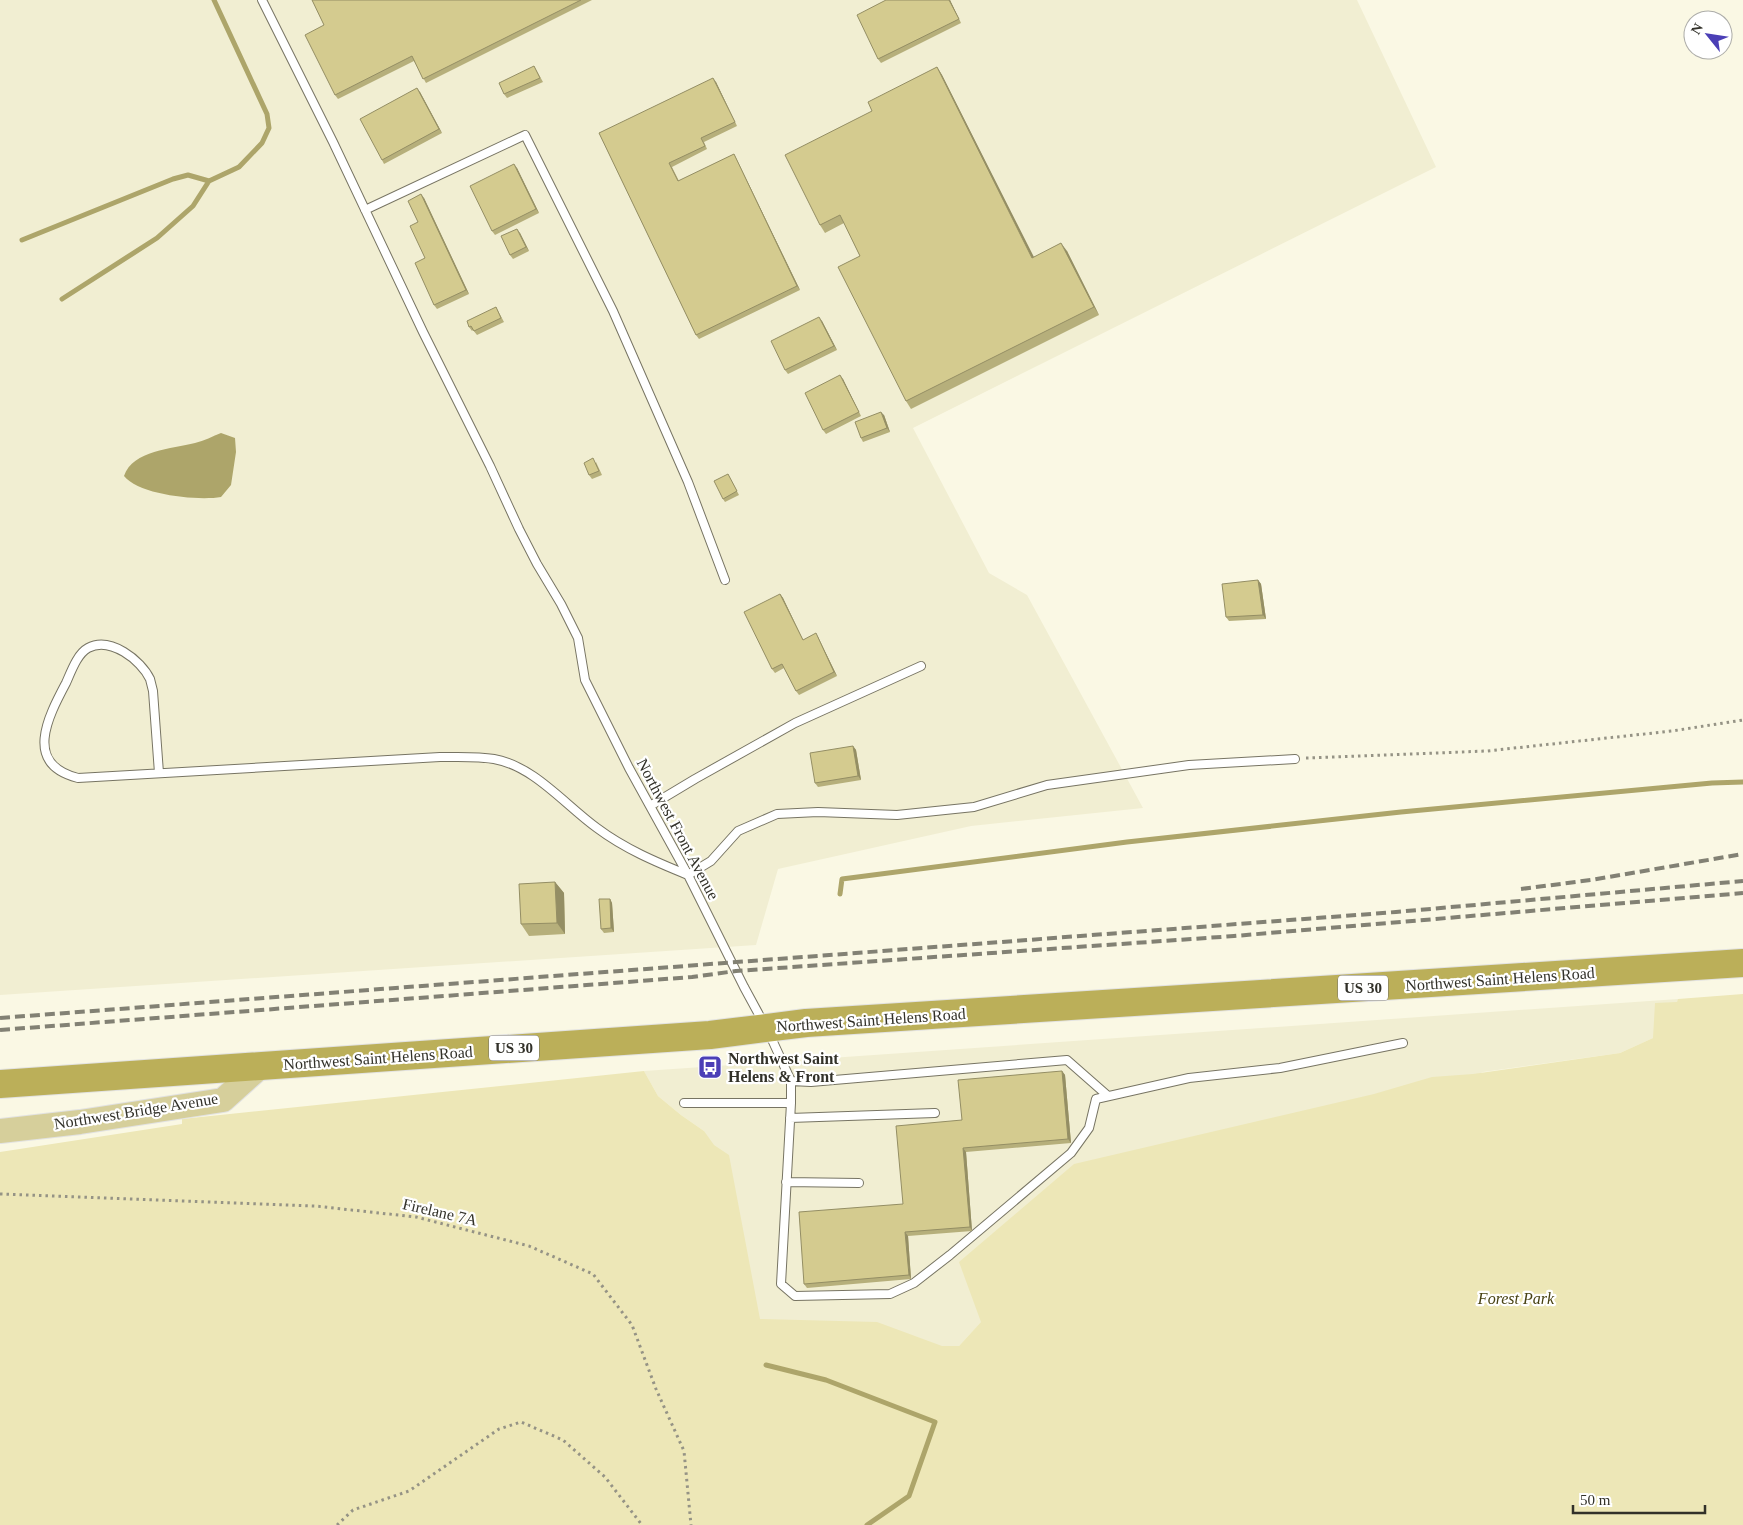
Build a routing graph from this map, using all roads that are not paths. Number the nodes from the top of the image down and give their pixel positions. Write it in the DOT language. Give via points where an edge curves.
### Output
graph roads {
  1 [pos="262,0"];
  2 [pos="365,210"];
  3 [pos="725,580"];
  4 [pos="921,666"];
  5 [pos="1294,759"];
  6 [pos="159,773"];
  7 [pos="650,806"];
  8 [pos="688,875"];
  9 [pos="1743,963"];
  10 [pos="766,1028"];
  11 [pos="1403,1043"];
  12 [pos="261,1066"];
  13 [pos="791,1082"];
  14 [pos="0,1084"];
  15 [pos="1108,1096"];
  16 [pos="684,1102"];
  17 [pos="791,1102"];
  18 [pos="935,1113"];
  19 [pos="790,1118"];
  20 [pos="0,1131"];
  21 [pos="786,1182"];
  22 [pos="860,1184"];
  1 -- 2 [label="lane, Northwest Front Avenue"];
  2 -- 3 [label="lane" via="525,135 613,311 688,482"];
  2 -- 7 [label="lane, Northwest Front Avenue" via="519,529 562,604 578,638 585,680"];
  4 -- 7 [label="lane" via="795,723"];
  5 -- 8 [label="lane" via="1190,765 1047,785 974,807 907,814 777,814 738,831 711,861"];
  6 -- 6 [label="lane" via="78,778 52,765 46,755 45,728 50,712 86,648 103,645 122,650 150,680"];
  6 -- 8 [label="lane" via="440,757 494,759 540,781 597,828 637,854"];
  7 -- 8 [label="lane, Northwest Front Avenue"];
  8 -- 10 [label="lane, Northwest Front Avenue"];
  9 -- 10 [label="highway, Northwest Saint Helens Road / US 30"];
  10 -- 12 [label="highway, Northwest Saint Helens Road / US 30" via="701,1036"];
  10 -- 13 [label="lane, Northwest Front Avenue"];
  11 -- 15 [label="lane" via="1280,1068 1189,1078"];
  12 -- 14 [label="highway, Northwest Saint Helens Road / US 30"];
  12 -- 20 [label="main road, Northwest Bridge Avenue" via="223,1100"];
  13 -- 15 [label="lane" via="1067,1060"];
  13 -- 17 [label="lane"];
  15 -- 21 [label="lane" via="1096,1099 1089,1128 1071,1153 950,1255 914,1283 890,1294 795,1296 780,1284"];
  16 -- 17 [label="lane"];
  17 -- 19 [label="lane"];
  18 -- 19 [label="lane"];
  19 -- 21 [label="lane"];
  21 -- 22 [label="lane"];
}
